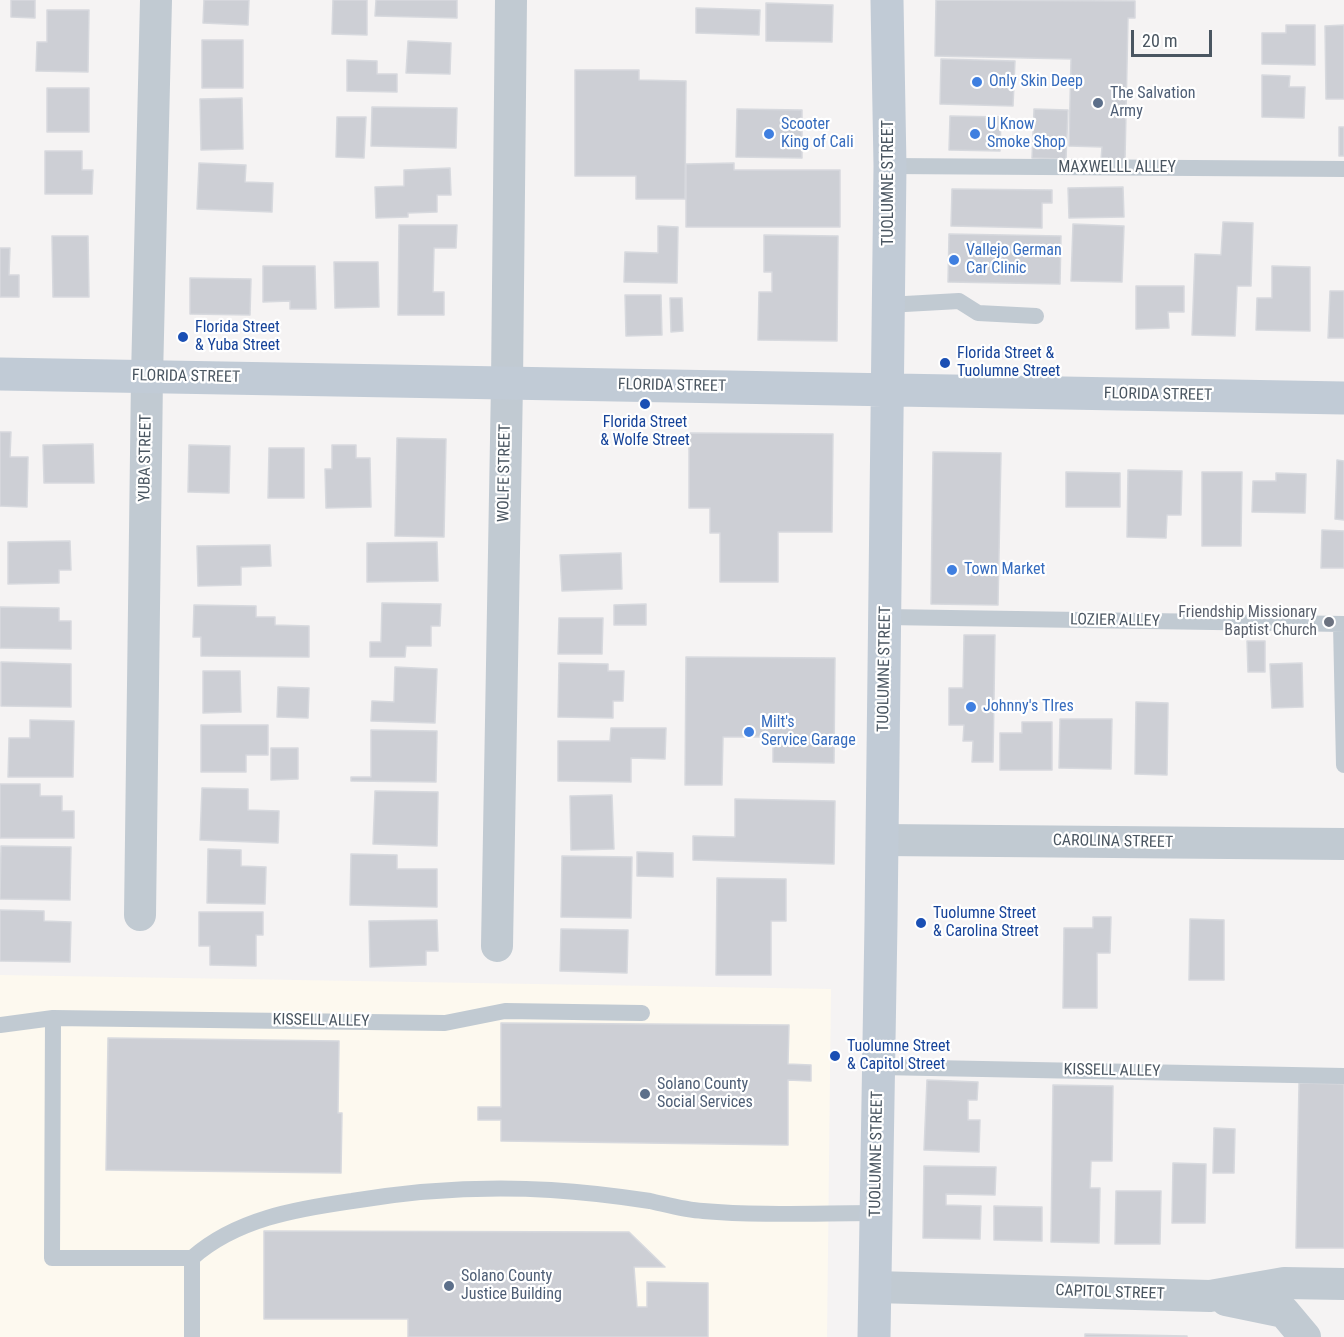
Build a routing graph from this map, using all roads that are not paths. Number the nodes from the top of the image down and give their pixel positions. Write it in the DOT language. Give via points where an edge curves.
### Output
graph roads {
  1 [pos="156,0"];
  2 [pos="511,0"];
  3 [pos="887,0"];
  4 [pos="890,166"];
  5 [pos="1344,169"];
  6 [pos="888,304"];
  7 [pos="1036,316"];
  8 [pos="0,374"];
  9 [pos="147,376"];
  10 [pos="507,383"];
  11 [pos="886,390"];
  12 [pos="1344,398"];
  13 [pos="885,617"];
  14 [pos="1342,624"];
  15 [pos="1343,677"];
  16 [pos="1344,765"];
  17 [pos="882,840"];
  18 [pos="1344,844"];
  19 [pos="140,915"];
  20 [pos="497,945"];
  21 [pos="642,1013"];
  22 [pos="53,1018"];
  23 [pos="0,1025"];
  24 [pos="879,1067"];
  25 [pos="1344,1076"];
  26 [pos="876,1213"];
  27 [pos="192,1258"];
  28 [pos="1344,1284"];
  29 [pos="875,1287"];
  30 [pos="1210,1296"];
  31 [pos="192,1337"];
  32 [pos="874,1337"];
  33 [pos="1305,1337"];
  1 -- 9 [label="street, YUBA STREET"];
  2 -- 10 [label="street, WOLFE STREET"];
  3 -- 4 [label="main road, TUOLUMNE STREET"];
  4 -- 5 [label="lane, MAXWELLL ALLEY"];
  4 -- 6 [label="main road, TUOLUMNE STREET"];
  6 -- 7 [label="lane" via="959,301 978,313"];
  6 -- 11 [label="main road, TUOLUMNE STREET"];
  8 -- 9 [label="main road, FLORIDA STREET"];
  9 -- 10 [label="main road, FLORIDA STREET"];
  9 -- 19 [label="street, YUBA STREET"];
  10 -- 11 [label="main road, FLORIDA STREET"];
  10 -- 20 [label="street, WOLFE STREET"];
  11 -- 12 [label="main road, FLORIDA STREET"];
  11 -- 13 [label="main road, TUOLUMNE STREET"];
  13 -- 14 [label="lane, LOZIER ALLEY"];
  13 -- 17 [label="main road, TUOLUMNE STREET"];
  14 -- 15 [label="lane"];
  15 -- 16 [label="lane"];
  17 -- 18 [label="street, CAROLINA STREET"];
  17 -- 24 [label="main road, TUOLUMNE STREET"];
  21 -- 22 [label="lane, KISSELL ALLEY" via="505,1011 446,1023"];
  22 -- 23 [label="lane, KISSELL ALLEY"];
  22 -- 27 [label="lane" via="52,1258"];
  24 -- 25 [label="lane, KISSELL ALLEY"];
  24 -- 26 [label="main road, TUOLUMNE STREET"];
  26 -- 27 [label="lane" via="717,1212 551,1190 428,1191 324,1205 260,1220 207,1244"];
  26 -- 29 [label="main road, TUOLUMNE STREET"];
  27 -- 31 [label="lane"];
  28 -- 30 [label="street, CAPITOL STREET" via="1284,1283"];
  29 -- 30 [label="street, CAPITOL STREET"];
  29 -- 32 [label="main road, TUOLUMNE STREET"];
  30 -- 33 [label="street" via="1284,1312"];
}
